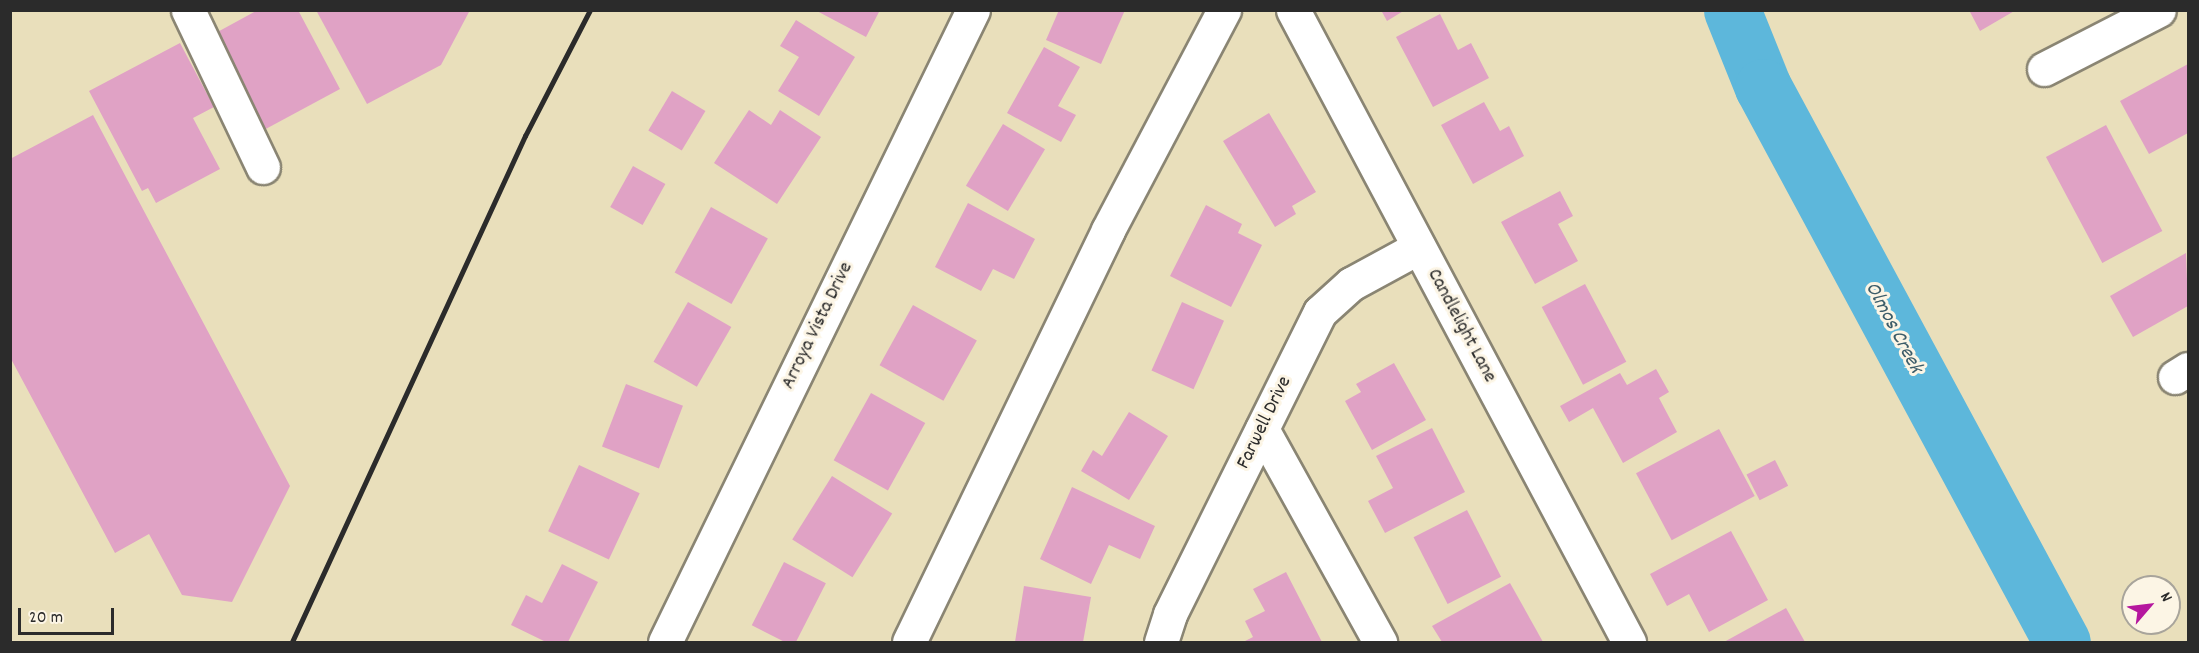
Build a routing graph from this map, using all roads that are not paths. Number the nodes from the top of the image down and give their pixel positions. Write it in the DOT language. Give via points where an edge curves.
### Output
graph roads {
  1 [pos="188,10"];
  2 [pos="973,10"];
  3 [pos="1224,10"];
  4 [pos="1293,10"];
  5 [pos="2159,10"];
  6 [pos="2044,69"];
  7 [pos="263,167"];
  8 [pos="1419,247"];
  9 [pos="1262,429"];
  10 [pos="665,642"];
  11 [pos="909,642"];
  12 [pos="1161,642"];
  13 [pos="1380,642"];
  14 [pos="1629,642"];
  1 -- 7 [label="street"];
  2 -- 10 [label="street, Arroya Vista Drive"];
  3 -- 11 [label="street" via="1108,230"];
  4 -- 8 [label="street, Candlelight Lane"];
  5 -- 6 [label="street"];
  8 -- 9 [label="street, Farwell Drive" via="1351,284 1320,312"];
  8 -- 14 [label="street, Candlelight Lane"];
  9 -- 12 [label="street, Farwell Drive" via="1170,614"];
  9 -- 13 [label="street"];
}
